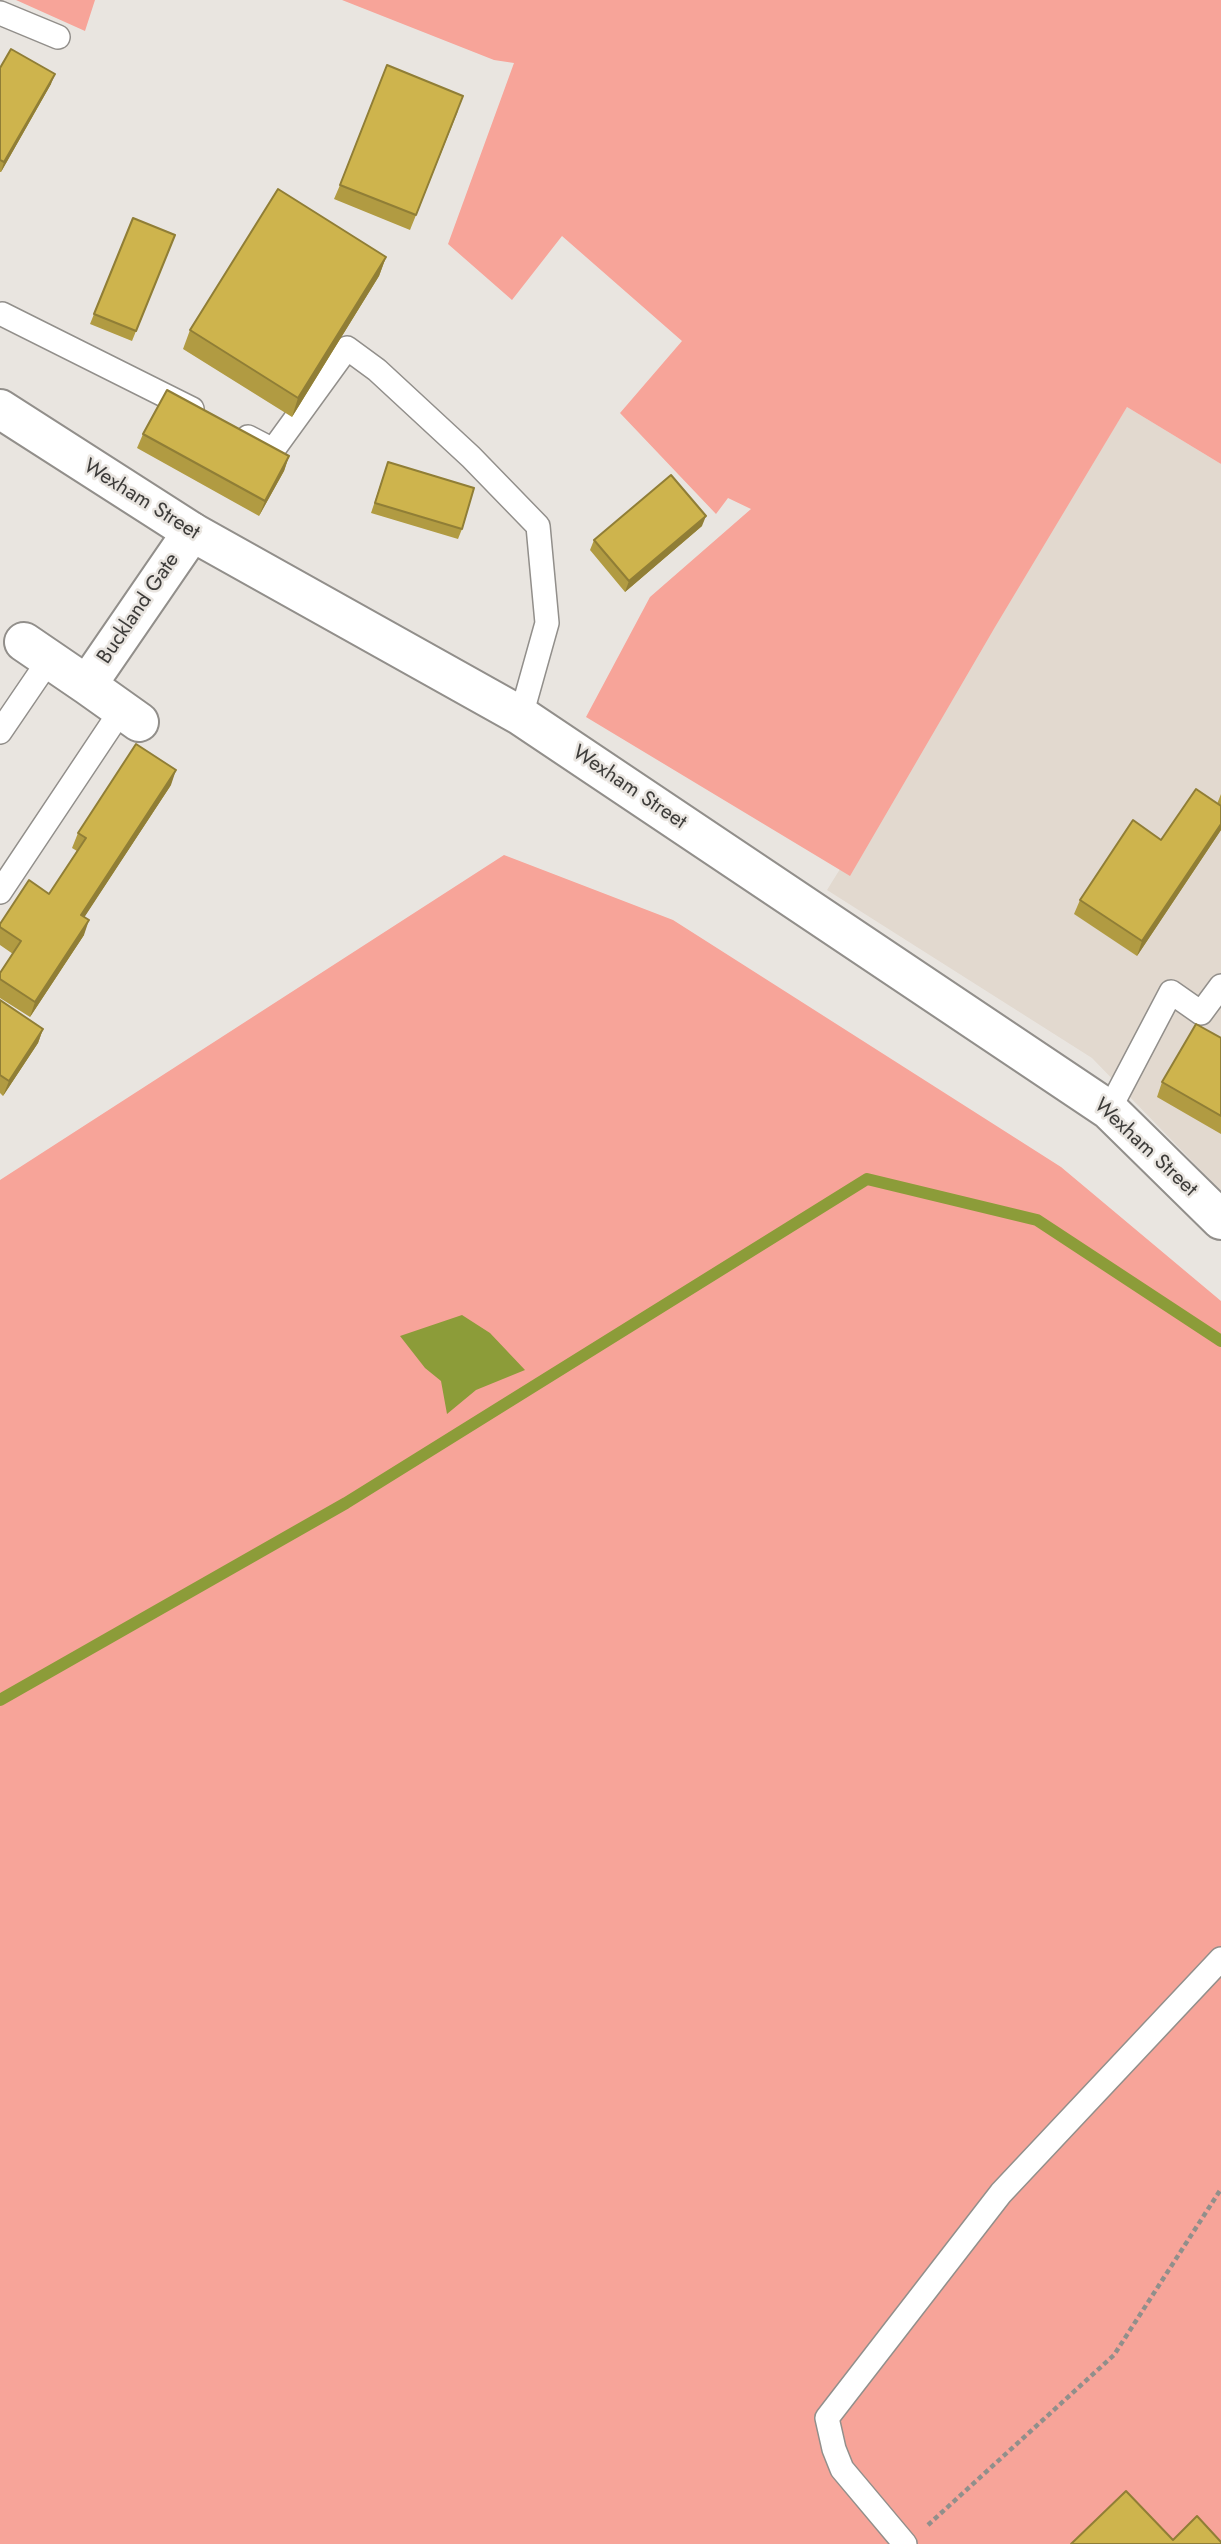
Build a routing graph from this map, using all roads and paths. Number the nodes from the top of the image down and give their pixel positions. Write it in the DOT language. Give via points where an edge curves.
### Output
graph roads {
  1 [pos="0,13"];
  2 [pos="58,37"];
  3 [pos="2,314"];
  4 [pos="0,409"];
  5 [pos="192,532"];
  6 [pos="36,651"];
  7 [pos="87,685"];
  8 [pos="131,716"];
  9 [pos="521,716"];
  10 [pos="0,732"];
  11 [pos="0,892"];
  12 [pos="1221,986"];
  13 [pos="1110,1110"];
  14 [pos="1221,1220"];
  15 [pos="1221,1959"];
  16 [pos="1221,2189"];
  17 [pos="926,2526"];
  18 [pos="905,2544"];
  1 -- 2 [label="lane"];
  3 -- 9 [label="lane" via="273,450 348,348 377,370 538,526 547,623"];
  4 -- 5 [label="street, Wexham Street"];
  5 -- 7 [label="street, Buckland Gate"];
  5 -- 9 [label="street, Wexham Street"];
  6 -- 7 [label="street, Buckland Gate"];
  6 -- 10 [label="lane"];
  7 -- 8 [label="street, Buckland Gate"];
  8 -- 11 [label="lane"];
  9 -- 13 [label="street, Wexham Street"];
  12 -- 13 [label="lane" via="1201,1013 1171,992"];
  13 -- 14 [label="street, Wexham Street"];
  15 -- 18 [label="lane" via="1001,2193 827,2418 842,2469"];
  16 -- 17 [label="path" via="1114,2355"];
}
